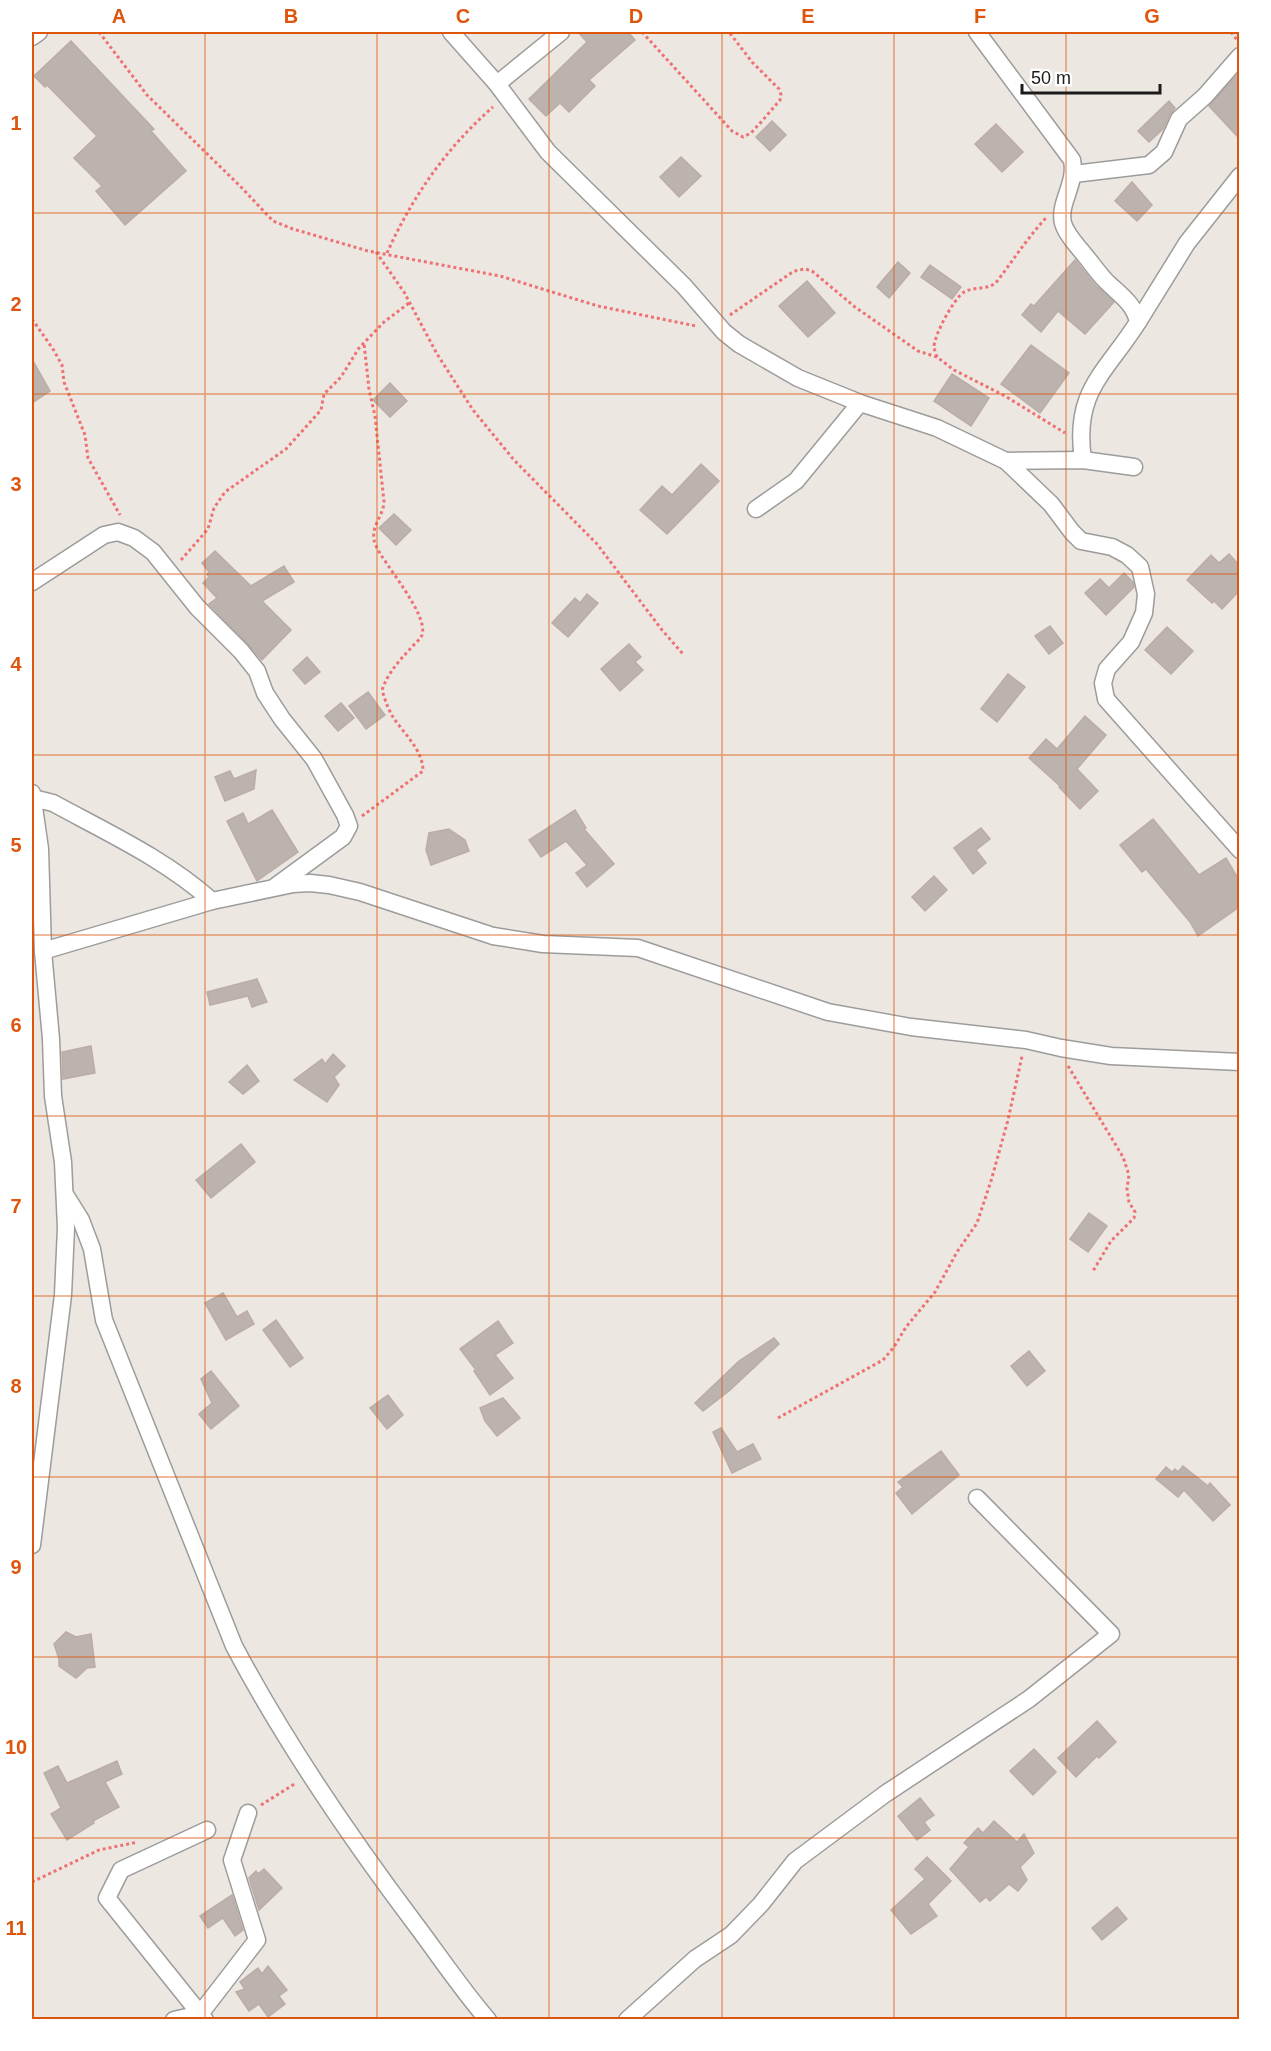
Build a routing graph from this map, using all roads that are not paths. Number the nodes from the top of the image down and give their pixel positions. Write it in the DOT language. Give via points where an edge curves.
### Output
graph roads {
  1 [pos="39,32"];
  2 [pos="451,32"];
  3 [pos="561,32"];
  4 [pos="977,32"];
  5 [pos="32,37"];
  6 [pos="1239,56"];
  7 [pos="502,90"];
  8 [pos="1074,174"];
  9 [pos="1239,176"];
  10 [pos="1138,322"];
  11 [pos="860,403"];
  12 [pos="1083,460"];
  13 [pos="1006,461"];
  14 [pos="1134,467"];
  15 [pos="756,509"];
  16 [pos="32,582"];
  17 [pos="32,795"];
  18 [pos="1239,850"];
  19 [pos="273,888"];
  20 [pos="212,901"];
  21 [pos="43,951"];
  22 [pos="1239,1062"];
  23 [pos="66,1196"];
  24 [pos="977,1498"];
  25 [pos="32,1545"];
  26 [pos="248,1813"];
  27 [pos="207,1830"];
  28 [pos="202,2017"];
  29 [pos="174,2019"];
  30 [pos="488,2019"];
  31 [pos="627,2019"];
  1 -- 5 [label="street"];
  2 -- 7 [label="street"];
  3 -- 7 [label="street"];
  4 -- 8 [label="street" via="1069,155"];
  6 -- 8 [label="street" via="1179,119 1164,152 1156,160 1149,165"];
  7 -- 11 [label="street" via="548,152 684,286 721,328 758,357"];
  8 -- 10 [label="street" via="1063,224 1074,242 1132,306"];
  9 -- 10 [label="street" via="1187,243"];
  10 -- 12 [label="street" via="1090,388 1083,408"];
  11 -- 13 [label="street" via="937,428"];
  11 -- 15 [label="street" via="796,482"];
  12 -- 13 [label="street"];
  12 -- 14 [label="street"];
  13 -- 18 [label="street" via="1051,504 1081,541 1112,547 1140,567 1146,594 1144,613 1131,642 1107,669 1103,683 1106,699"];
  16 -- 19 [label="street" via="104,535 118,532 134,538 153,552 197,607 257,671 265,693 314,759 349,826 343,837"];
  17 -- 20 [label="street" via="165,864"];
  17 -- 21 [label="street" via="40,849"];
  19 -- 20 [label="street"];
  19 -- 22 [label="street" via="329,885 493,936 543,944 638,948 828,1012 911,1027 1026,1040 1111,1056"];
  20 -- 21 [label="street"];
  21 -- 23 [label="street" via="52,1096"];
  23 -- 25 [label="street" via="63,1295"];
  23 -- 30 [label="street" via="92,1249 104,1320 234,1646 309,1774"];
  24 -- 31 [label="street" via="1111,1634 1029,1699 885,1794 795,1861 731,1935 695,1959"];
  26 -- 28 [label="street" via="232,1860 257,1940"];
  27 -- 28 [label="street" via="121,1870 107,1898"];
  28 -- 29 [label="street"];
}
